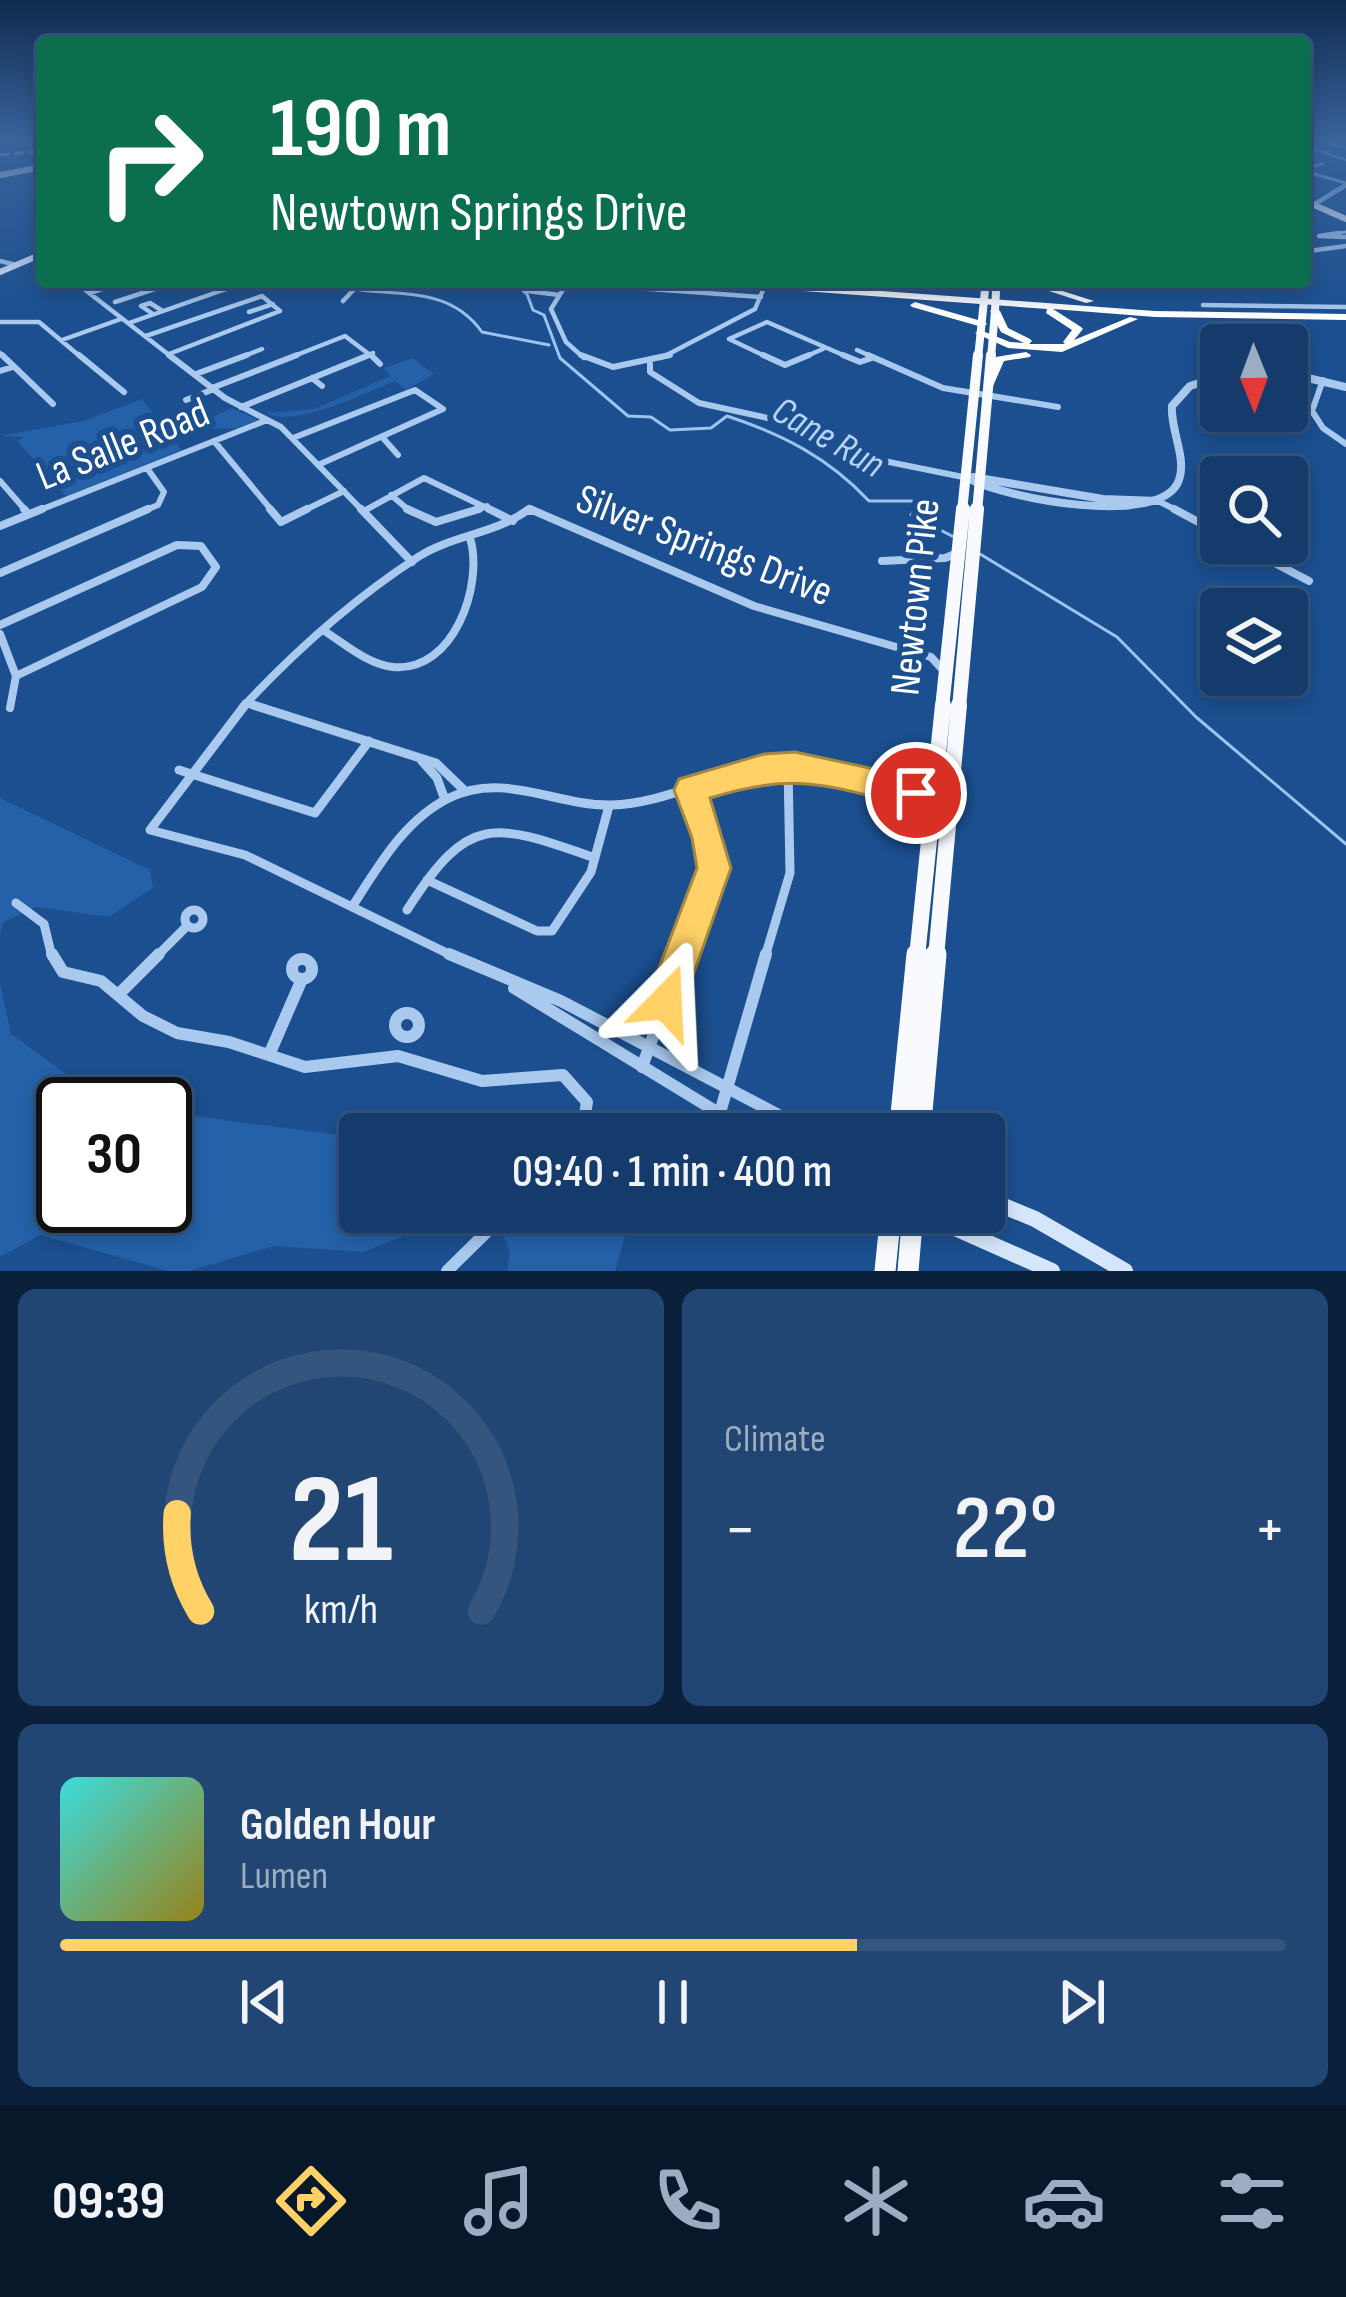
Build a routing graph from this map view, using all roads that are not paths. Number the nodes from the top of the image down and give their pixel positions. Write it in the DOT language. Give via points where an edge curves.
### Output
graph roads {
  1 [pos="1311,204"];
  2 [pos="1346,219"];
  3 [pos="1346,246"];
  4 [pos="1311,251"];
  5 [pos="36,258"];
  6 [pos="0,261"];
  7 [pos="16,265"];
  8 [pos="0,272"];
  9 [pos="82,288"];
  10 [pos="104,288"];
  11 [pos="158,288"];
  12 [pos="219,288"];
  13 [pos="356,288"];
  14 [pos="548,288"];
  15 [pos="560,288"];
  16 [pos="599,288"];
  17 [pos="801,288"];
  18 [pos="803,288"];
  19 [pos="869,288"];
  20 [pos="954,288"];
  21 [pos="1044,288"];
  22 [pos="528,291"];
  23 [pos="764,291"];
  24 [pos="853,292"];
  25 [pos="89,293"];
  26 [pos="988,294"];
  27 [pos="749,296"];
  28 [pos="343,301"];
  29 [pos="116,302"];
  30 [pos="273,304"];
  31 [pos="1203,305"];
  32 [pos="163,311"];
  33 [pos="1157,311"];
  34 [pos="249,312"];
  35 [pos="1345,312"];
  36 [pos="153,314"];
  37 [pos="1238,318"];
  38 [pos="280,319"];
  39 [pos="125,321"];
  40 [pos="0,322"];
  41 [pos="981,328"];
  42 [pos="1099,332"];
  43 [pos="145,336"];
  44 [pos="62,340"];
  45 [pos="992,340"];
  46 [pos="823,349"];
  47 [pos="262,350"];
  48 [pos="857,350"];
  49 [pos="0,353"];
  50 [pos="373,353"];
  51 [pos="171,356"];
  52 [pos="873,358"];
  53 [pos="664,359"];
  54 [pos="380,364"];
  55 [pos="13,367"];
  56 [pos="650,368"];
  57 [pos="662,369"];
  58 [pos="0,371"];
  59 [pos="195,375"];
  60 [pos="312,377"];
  61 [pos="1308,377"];
  62 [pos="1323,380"];
  63 [pos="1200,383"];
  64 [pos="322,386"];
  65 [pos="671,386"];
  66 [pos="1346,387"];
  67 [pos="213,388"];
  68 [pos="989,390"];
  69 [pos="124,392"];
  70 [pos="975,394"];
  71 [pos="186,400"];
  72 [pos="52,404"];
  73 [pos="240,407"];
  74 [pos="1058,407"];
  75 [pos="268,419"];
  76 [pos="293,438"];
  77 [pos="383,438"];
  78 [pos="214,441"];
  79 [pos="1346,444"];
  80 [pos="398,454"];
  81 [pos="318,465"];
  82 [pos="146,468"];
  83 [pos="976,480"];
  84 [pos="0,481"];
  85 [pos="344,491"];
  86 [pos="391,495"];
  87 [pos="1158,501"];
  88 [pos="488,505"];
  89 [pos="364,511"];
  90 [pos="28,514"];
  91 [pos="513,521"];
  92 [pos="1200,523"];
  93 [pos="0,526"];
  94 [pos="470,538"];
  95 [pos="961,550"];
  96 [pos="936,558"];
  97 [pos="887,560"];
  98 [pos="412,562"];
  99 [pos="1277,564"];
  100 [pos="959,570"];
  101 [pos="0,573"];
  102 [pos="1309,581"];
  103 [pos="0,629"];
  104 [pos="326,632"];
  105 [pos="951,643"];
  106 [pos="931,657"];
  107 [pos="16,676"];
  108 [pos="946,684"];
  109 [pos="246,703"];
  110 [pos="10,708"];
  111 [pos="957,720"];
  112 [pos="369,741"];
  113 [pos="420,759"];
  114 [pos="788,766"];
  115 [pos="179,770"];
  116 [pos="192,773"];
  117 [pos="690,790"];
  118 [pos="465,791"];
  119 [pos="916,793"];
  120 [pos="934,798"];
  121 [pos="445,800"];
  122 [pos="609,806"];
  123 [pos="595,858"];
  124 [pos="428,880"];
  125 [pos="16,904"];
  126 [pos="352,907"];
  127 [pos="407,910"];
  128 [pos="185,927"];
  129 [pos="302,979"];
  130 [pos="503,980"];
  131 [pos="118,994"];
  132 [pos="404,1037"];
  133 [pos="648,1048"];
  134 [pos="269,1055"];
  135 [pos="398,1056"];
  136 [pos="642,1067"];
  137 [pos="727,1090"];
  138 [pos="585,1113"];
  139 [pos="714,1113"];
  140 [pos="720,1113"];
  141 [pos="773,1113"];
  142 [pos="901,1113"];
  143 [pos="922,1113"];
  144 [pos="1005,1207"];
  145 [pos="484,1233"];
  146 [pos="889,1233"];
  147 [pos="913,1233"];
  148 [pos="964,1233"];
  149 [pos="447,1271"];
  150 [pos="885,1271"];
  151 [pos="908,1271"];
  152 [pos="1052,1271"];
  153 [pos="1125,1271"];
  1 -- 2 [label="main road"];
  3 -- 4 [label="street"];
  5 -- 7 [label="main road"];
  6 -- 7 [label="street"];
  7 -- 8 [label="main road"];
  9 -- 25 [label="street"];
  10 -- 25 [label="street"];
  11 -- 29 [label="street"];
  12 -- 32 [label="street"];
  13 -- 28 [label="street"];
  14 -- 22 [label="street"];
  15 -- 56 [label="street" via="552,315 578,355"];
  16 -- 27 [label="street"];
  17 -- 24 [label="highway"];
  18 -- 23 [label="highway"];
  19 -- 26 [label="highway"];
  20 -- 26 [label="highway"];
  21 -- 33 [label="highway"];
  23 -- 27 [label="street"];
  23 -- 27 [label="street"];
  23 -- 53 [label="street"];
  24 -- 26 [label="highway"];
  24 -- 41 [label="highway" via="969,316"];
  25 -- 39 [label="street"];
  26 -- 26 [label="highway" via="1056,313 1078,334 1061,344 1028,341 1004,330"];
  26 -- 33 [label="highway"];
  26 -- 37 [label="highway"];
  26 -- 41 [label="highway, Newtown Pike"];
  26 -- 45 [label="highway, Newtown Pike"];
  30 -- 34 [label="street"];
  30 -- 43 [label="street" via="260,295"];
  30 -- 51 [label="street" via="278,314"];
  31 -- 35 [label="street"];
  32 -- 36 [label="street"];
  32 -- 36 [label="street" via="141,306"];
  33 -- 35 [label="highway"];
  35 -- 37 [label="highway"];
  36 -- 39 [label="street"];
  37 -- 42 [label="highway" via="1137,318"];
  38 -- 51 [label="street"];
  39 -- 43 [label="street"];
  39 -- 44 [label="street"];
  40 -- 44 [label="street" via="36,321"];
  41 -- 45 [label="highway"];
  41 -- 70 [label="highway, Newtown Pike"];
  42 -- 45 [label="highway" via="1062,349"];
  42 -- 68 [label="highway" via="1070,352 1004,357"];
  43 -- 51 [label="street"];
  44 -- 69 [label="street"];
  45 -- 68 [label="highway, Newtown Pike"];
  46 -- 46 [label="street" via="782,365 729,339 764,322"];
  46 -- 52 [label="street" via="860,362"];
  47 -- 59 [label="street"];
  48 -- 52 [label="street"];
  49 -- 55 [label="street"];
  50 -- 54 [label="street"];
  50 -- 60 [label="street"];
  50 -- 67 [label="street" via="345,336"];
  51 -- 59 [label="street"];
  52 -- 70 [label="street"];
  53 -- 56 [label="street"];
  53 -- 57 [label="street"];
  55 -- 58 [label="street"];
  55 -- 72 [label="street"];
  56 -- 57 [label="street"];
  56 -- 65 [label="street"];
  57 -- 65 [label="street"];
  59 -- 67 [label="street"];
  60 -- 64 [label="street"];
  60 -- 73 [label="street"];
  61 -- 62 [label="street"];
  62 -- 66 [label="street"];
  62 -- 79 [label="street" via="1312,411"];
  63 -- 87 [label="street" via="1172,406 1180,481"];
  65 -- 83 [label="street" via="699,403 768,418 862,455"];
  67 -- 71 [label="street"];
  67 -- 73 [label="street"];
  68 -- 70 [label="street"];
  68 -- 74 [label="street"];
  68 -- 83 [label="highway, Newtown Pike"];
  70 -- 83 [label="highway, Newtown Pike"];
  73 -- 75 [label="street"];
  75 -- 76 [label="street"];
  75 -- 78 [label="street, La Salle Road"];
  76 -- 77 [label="street" via="415,390 443,409"];
  76 -- 81 [label="street"];
  77 -- 80 [label="street"];
  77 -- 81 [label="street"];
  78 -- 82 [label="street, La Salle Road"];
  78 -- 85 [label="street" via="281,522"];
  81 -- 85 [label="street"];
  82 -- 90 [label="street, La Salle Road"];
  82 -- 101 [label="street" via="164,492 158,505"];
  83 -- 87 [label="street" via="1119,508"];
  83 -- 95 [label="highway, Newtown Pike"];
  83 -- 111 [label="highway, Newtown Pike"];
  84 -- 90 [label="street"];
  85 -- 89 [label="street"];
  86 -- 88 [label="street" via="424,478"];
  86 -- 88 [label="street" via="431,524"];
  86 -- 89 [label="street"];
  87 -- 92 [label="street"];
  88 -- 91 [label="street"];
  89 -- 98 [label="street"];
  90 -- 93 [label="street, La Salle Road"];
  91 -- 94 [label="street, Silver Springs Drive"];
  91 -- 106 [label="street, Silver Springs Drive" via="529,509 754,606"];
  94 -- 98 [label="street, Silver Springs Drive"];
  94 -- 104 [label="street" via="477,552 470,592 444,645 423,661 387,667"];
  95 -- 96 [label="street"];
  95 -- 100 [label="highway, Newtown Pike"];
  96 -- 97 [label="street"];
  96 -- 100 [label="street"];
  98 -- 104 [label="street, Silver Springs Drive"];
  99 -- 102 [label="street"];
  100 -- 105 [label="highway, Newtown Pike"];
  103 -- 107 [label="street"];
  103 -- 107 [label="street" via="177,545 201,546 216,567 202,587"];
  104 -- 109 [label="street, Silver Springs Drive"];
  105 -- 106 [label="street"];
  105 -- 108 [label="highway, Newtown Pike"];
  106 -- 108 [label="street"];
  107 -- 110 [label="street"];
  108 -- 111 [label="highway"];
  108 -- 120 [label="highway, Newtown Pike"];
  109 -- 112 [label="street"];
  109 -- 116 [label="street, Silver Springs Drive"];
  111 -- 143 [label="highway, Newtown Pike"];
  112 -- 113 [label="street"];
  112 -- 116 [label="street" via="315,813"];
  113 -- 118 [label="street" via="447,769"];
  113 -- 121 [label="street"];
  114 -- 117 [label="street"];
  114 -- 119 [label="street"];
  114 -- 137 [label="street" via="790,872"];
  115 -- 116 [label="street"];
  116 -- 126 [label="street, Silver Springs Drive" via="150,830 245,855"];
  117 -- 122 [label="street"];
  117 -- 133 [label="street" via="714,868"];
  118 -- 121 [label="street"];
  118 -- 122 [label="street" via="517,785"];
  119 -- 120 [label="street"];
  119 -- 120 [label="street"];
  120 -- 142 [label="highway, Newtown Pike"];
  121 -- 126 [label="street" via="414,821"];
  122 -- 123 [label="street"];
  123 -- 124 [label="street" via="492,832 457,843"];
  123 -- 124 [label="street" via="552,931"];
  124 -- 127 [label="street"];
  125 -- 131 [label="street" via="44,924 57,967"];
  126 -- 130 [label="street"];
  128 -- 131 [label="street"];
  129 -- 134 [label="street"];
  130 -- 133 [label="street"];
  130 -- 136 [label="street"];
  131 -- 134 [label="street" via="176,1033"];
  132 -- 135 [label="street"];
  133 -- 136 [label="street"];
  133 -- 137 [label="street"];
  134 -- 135 [label="street" via="305,1067"];
  135 -- 138 [label="street" via="482,1081 563,1075 587,1102"];
  136 -- 139 [label="street"];
  137 -- 140 [label="street"];
  137 -- 141 [label="street"];
  144 -- 153 [label="main road"];
  145 -- 149 [label="street" via="462,1246"];
  146 -- 150 [label="highway"];
  147 -- 151 [label="highway"];
  148 -- 152 [label="main road"];
}
